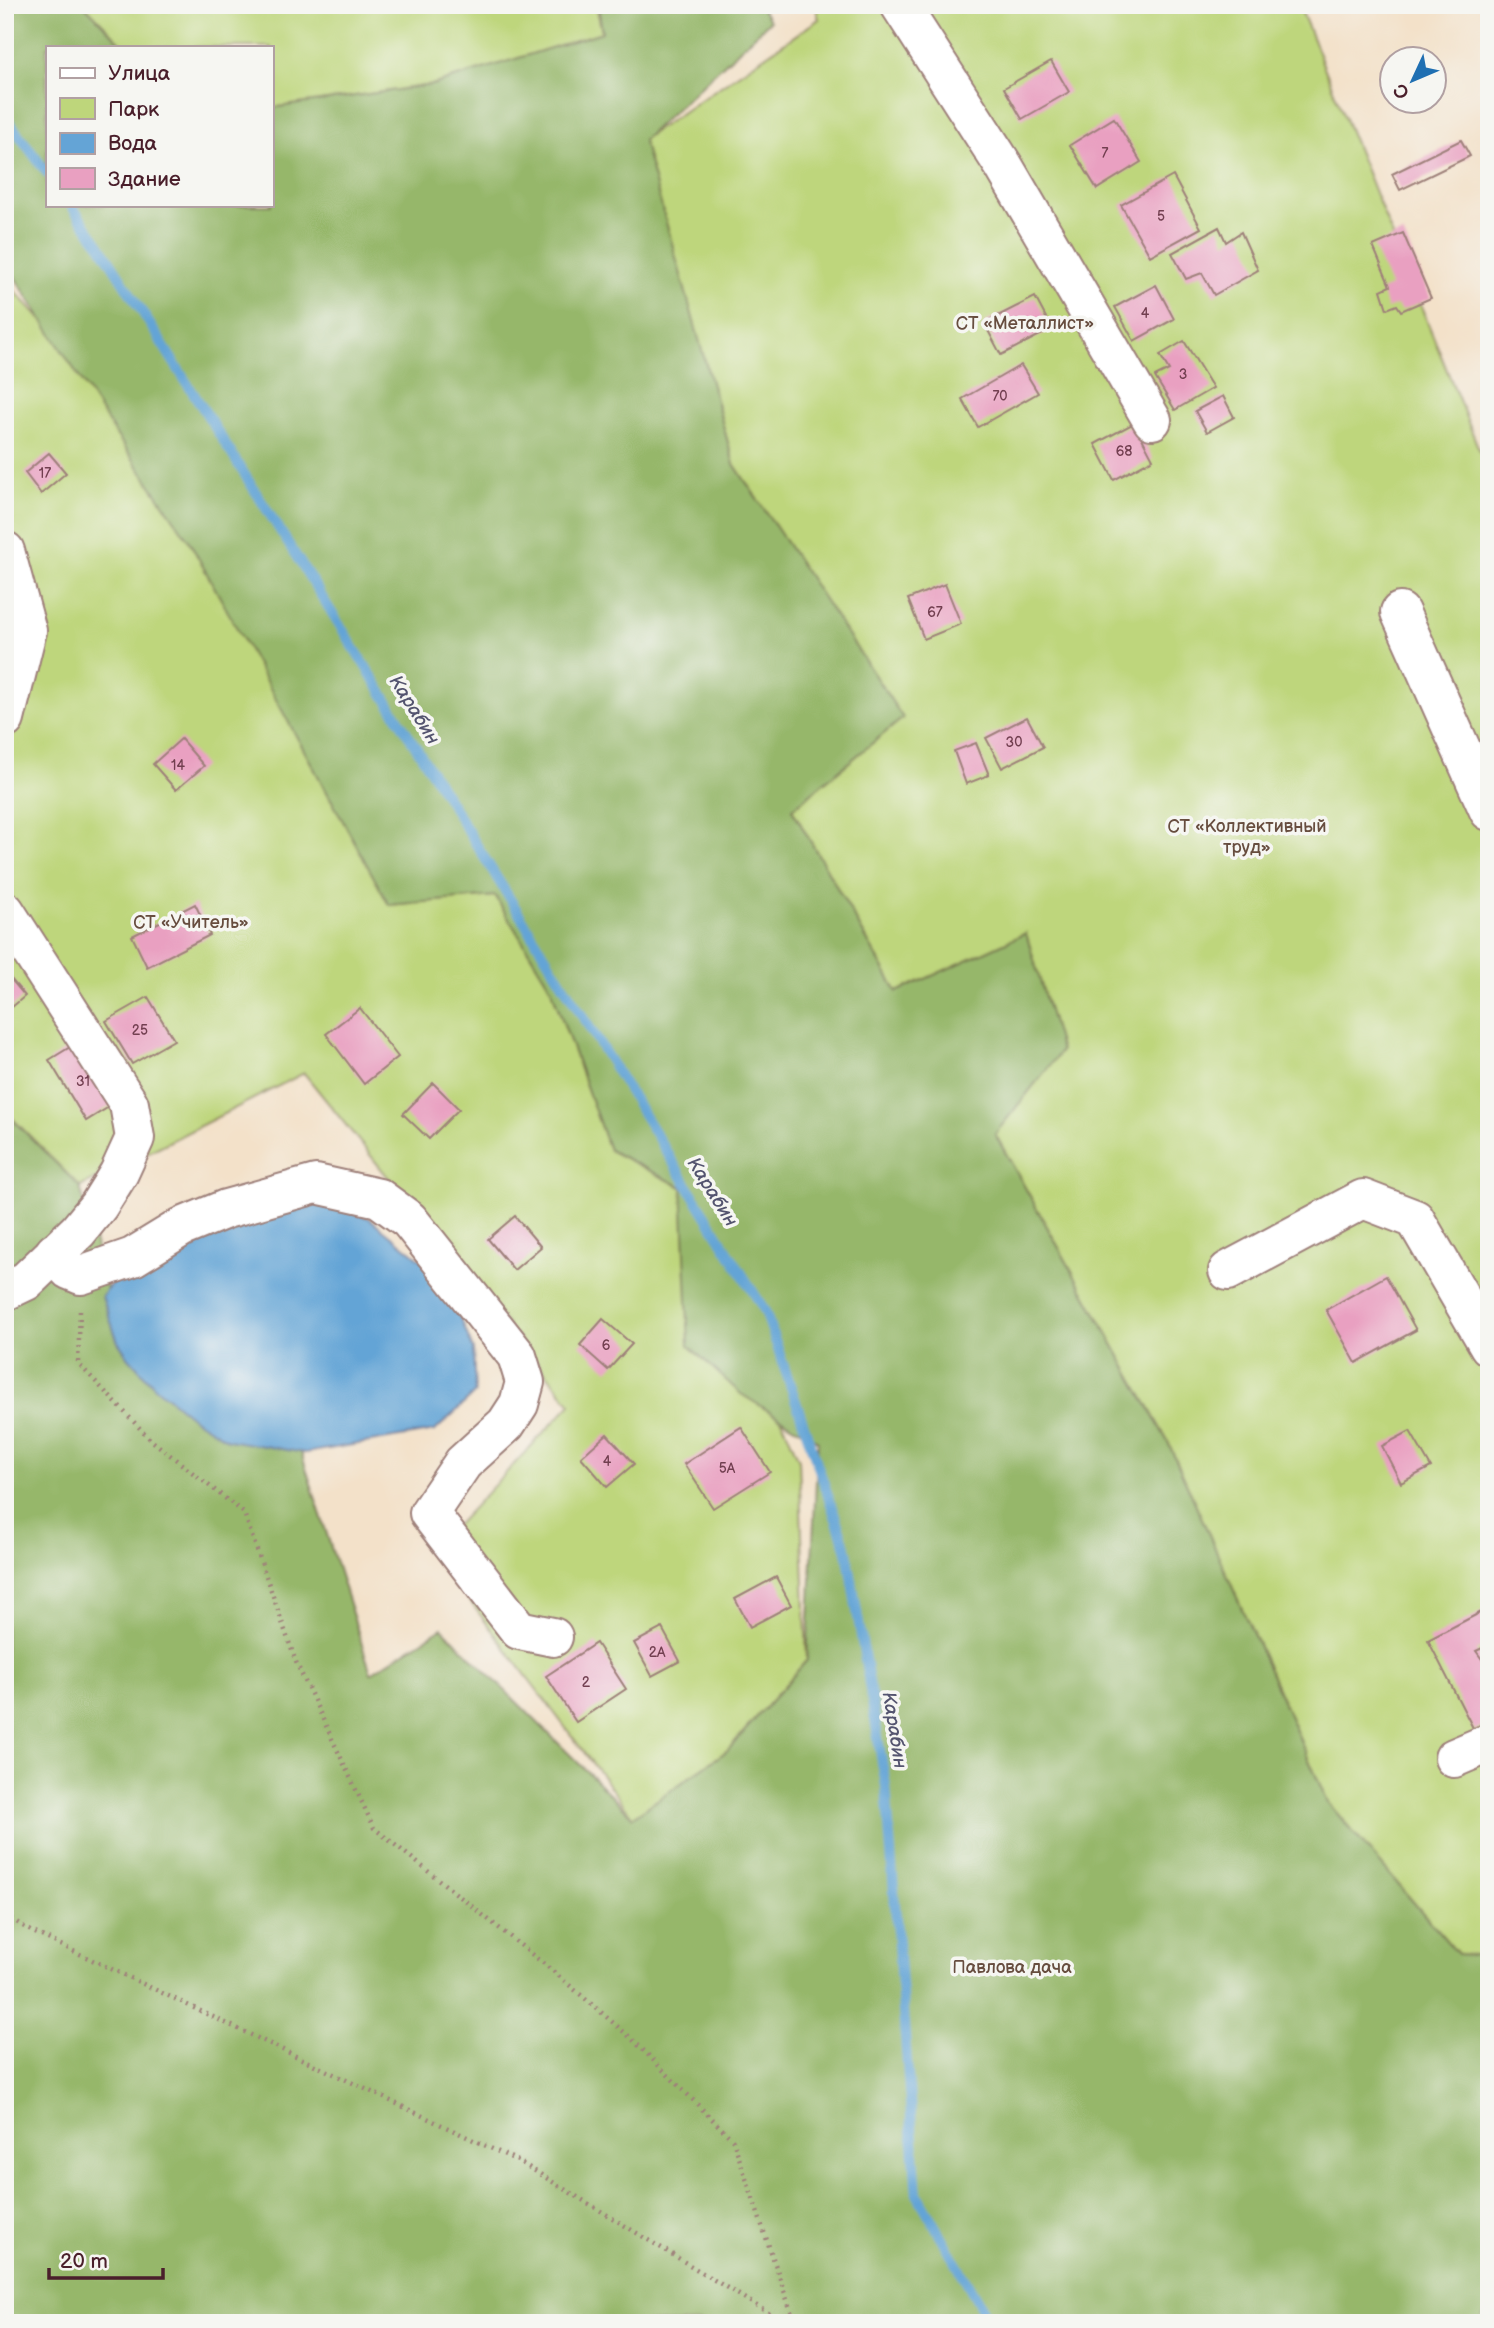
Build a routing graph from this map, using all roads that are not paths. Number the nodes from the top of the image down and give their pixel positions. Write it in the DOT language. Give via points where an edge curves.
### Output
graph roads {
  1 [pos="900,5"];
  2 [pos="1152,420"];
  3 [pos="5,551"];
  4 [pos="1400,612"];
  5 [pos="5,719"];
  6 [pos="1489,811"];
  7 [pos="5,911"];
  8 [pos="68,1264"];
  9 [pos="1228,1271"];
  10 [pos="5,1291"];
  11 [pos="1489,1346"];
  12 [pos="553,1637"];
  13 [pos="1489,1743"];
  14 [pos="1454,1758"];
  1 -- 2 [label="street" via="1003,165"];
  3 -- 5 [label="street" via="27,631"];
  4 -- 6 [label="street"];
  7 -- 8 [label="street" via="130,1104 135,1138 119,1173 78,1231"];
  8 -- 10 [label="street"];
  8 -- 12 [label="street" via="133,1257 182,1227 226,1209 316,1184 379,1198 409,1220 517,1356 525,1382 519,1404 506,1424 463,1463 429,1513 519,1630"];
  9 -- 11 [label="street" via="1363,1199 1415,1219"];
  13 -- 14 [label="street"];
}
